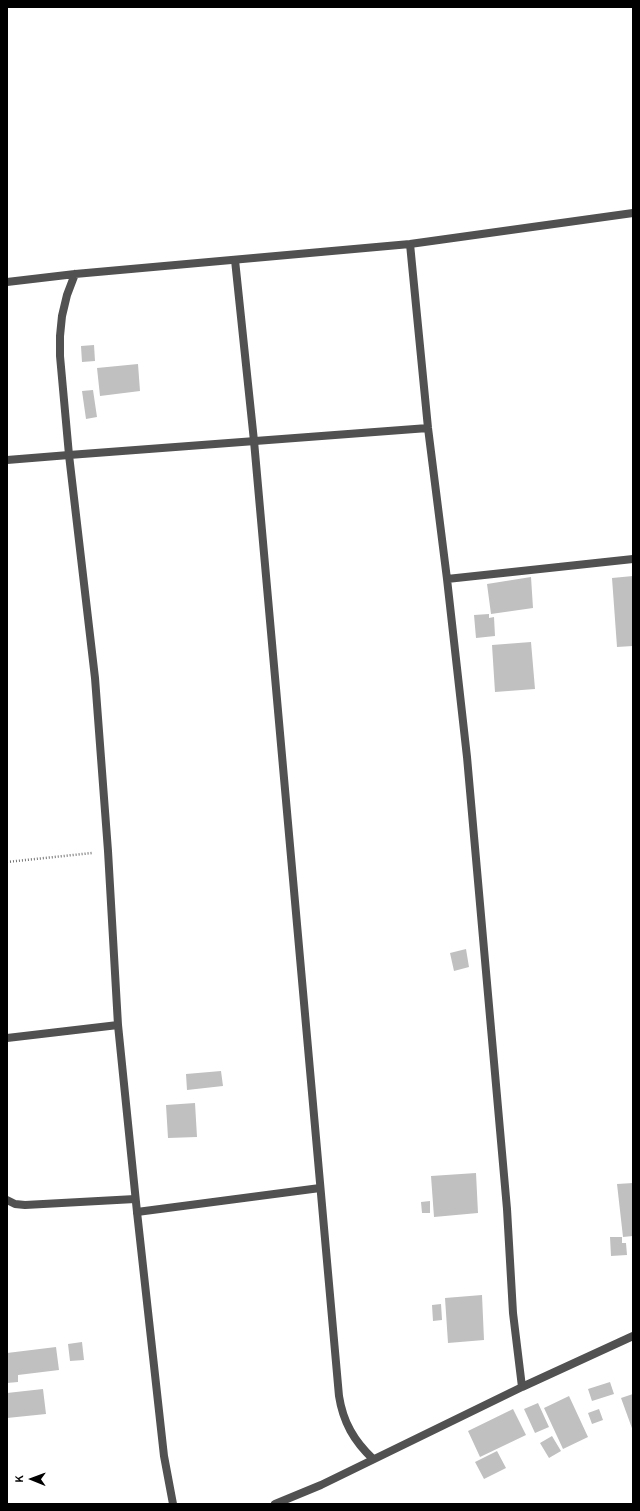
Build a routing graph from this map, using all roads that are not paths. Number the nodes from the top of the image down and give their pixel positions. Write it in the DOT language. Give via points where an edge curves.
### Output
graph roads {
  1 [pos="633,213"];
  2 [pos="410,244"];
  3 [pos="235,260"];
  4 [pos="75,274"];
  5 [pos="7,282"];
  6 [pos="428,428"];
  7 [pos="254,441"];
  8 [pos="69,455"];
  9 [pos="7,460"];
  10 [pos="633,559"];
  11 [pos="448,579"];
  12 [pos="118,1025"];
  13 [pos="7,1038"];
  14 [pos="320,1188"];
  15 [pos="135,1199"];
  16 [pos="7,1200"];
  17 [pos="137,1212"];
  18 [pos="633,1336"];
  19 [pos="522,1387"];
  20 [pos="374,1459"];
  21 [pos="173,1504"];
  22 [pos="275,1504"];
  1 -- 2 [label="street"];
  2 -- 3 [label="street"];
  2 -- 6 [label="street"];
  3 -- 4 [label="street"];
  3 -- 7 [label="street"];
  4 -- 5 [label="street"];
  4 -- 8 [label="street" via="67,294 60,336"];
  6 -- 7 [label="street"];
  6 -- 11 [label="street"];
  7 -- 8 [label="street"];
  7 -- 14 [label="street"];
  8 -- 9 [label="street"];
  8 -- 12 [label="street" via="95,678"];
  10 -- 11 [label="street"];
  11 -- 19 [label="street" via="467,757 507,1209 513,1313"];
  12 -- 13 [label="street"];
  12 -- 15 [label="street"];
  14 -- 17 [label="street"];
  14 -- 20 [label="street" via="341,1410 353,1436"];
  15 -- 16 [label="street" via="25,1205"];
  15 -- 17 [label="street"];
  17 -- 21 [label="street" via="164,1456"];
  18 -- 19 [label="street"];
  19 -- 20 [label="street"];
  20 -- 22 [label="street"];
}
